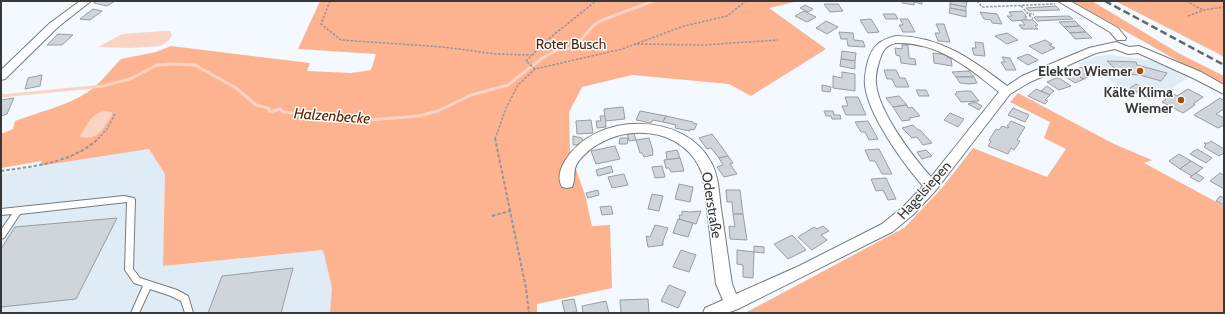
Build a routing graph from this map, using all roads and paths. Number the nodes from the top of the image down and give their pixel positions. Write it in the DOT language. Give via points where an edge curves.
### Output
graph roads {
  1 [pos="86,1"];
  2 [pos="330,1"];
  3 [pos="596,1"];
  4 [pos="746,1"];
  5 [pos="977,1"];
  6 [pos="1186,1"];
  7 [pos="1064,2"];
  8 [pos="1021,6"];
  9 [pos="1224,7"];
  10 [pos="1204,10"];
  11 [pos="1029,14"];
  12 [pos="1034,14"];
  13 [pos="1188,16"];
  14 [pos="1033,19"];
  15 [pos="778,40"];
  16 [pos="1119,41"];
  17 [pos="634,44"];
  18 [pos="531,55"];
  19 [pos="536,69"];
  20 [pos="1,76"];
  21 [pos="1224,90"];
  22 [pos="1006,91"];
  23 [pos="115,114"];
  24 [pos="1,171"];
  25 [pos="567,183"];
  26 [pos="931,186"];
  27 [pos="18,211"];
  28 [pos="510,211"];
  29 [pos="1,212"];
  30 [pos="492,216"];
  31 [pos="1,236"];
  32 [pos="148,284"];
  33 [pos="732,304"];
  34 [pos="135,313"];
  35 [pos="189,313"];
  36 [pos="529,313"];
  37 [pos="711,313"];
  1 -- 20 [label="street" via="54,25"];
  2 -- 18 [label="path" via="321,24 341,40"];
  3 -- 18 [label="path"];
  4 -- 17 [label="path" via="727,16 684,26"];
  5 -- 8 [label="path" via="982,7"];
  6 -- 10 [label="path"];
  7 -- 8 [label="path"];
  7 -- 16 [label="street" via="1114,30"];
  8 -- 11 [label="path"];
  9 -- 10 [label="path"];
  10 -- 13 [label="path"];
  11 -- 12 [label="path"];
  11 -- 14 [label="path"];
  15 -- 17 [label="path" via="703,45"];
  16 -- 21 [label="street" via="1128,51 1139,49"];
  16 -- 22 [label="street, Hagelsiepen" via="1026,79"];
  17 -- 19 [label="path"];
  18 -- 19 [label="path" via="526,61"];
  19 -- 28 [label="path" via="518,85 494,137"];
  22 -- 26 [label="street, Hagelsiepen"];
  22 -- 26 [label="street" via="948,50 908,40 891,40 882,45 872,65 871,88 896,140 913,166"];
  23 -- 24 [label="path" via="105,133 80,152 55,161"];
  25 -- 33 [label="street, Oderstraße" via="567,170 584,146 598,137 615,131 646,129 663,132 687,143 697,151 710,176 724,284"];
  26 -- 33 [label="street, Hagelsiepen" via="909,210 887,228"];
  27 -- 29 [label="lane"];
  27 -- 31 [label="lane"];
  27 -- 32 [label="lane" via="131,200 129,270 137,281"];
  28 -- 30 [label="path"];
  28 -- 36 [label="path"];
  32 -- 34 [label="lane"];
  32 -- 35 [label="lane" via="185,299"];
  33 -- 37 [label="street, Hagelsiepen"];
}
